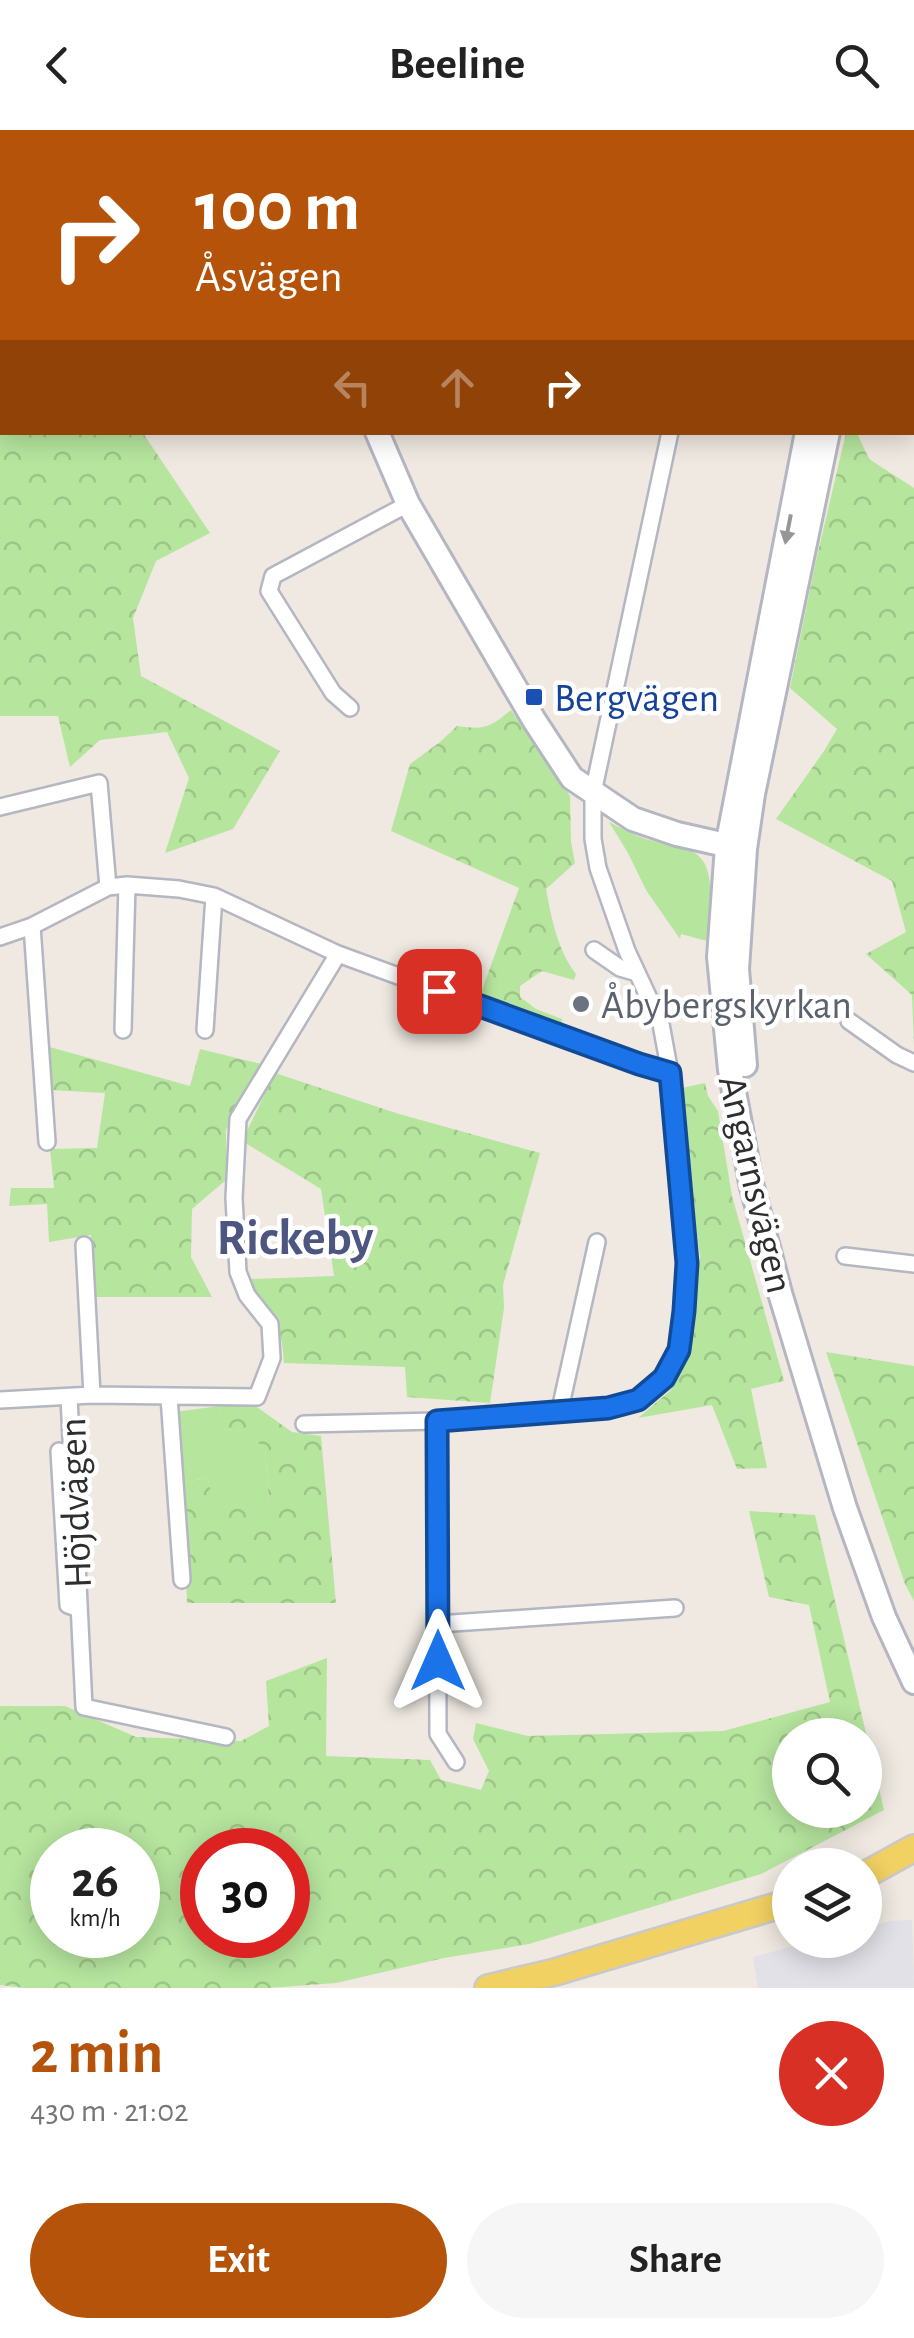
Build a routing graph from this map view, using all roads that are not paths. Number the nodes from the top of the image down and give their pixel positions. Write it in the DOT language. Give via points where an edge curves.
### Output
graph roads {
  1 [pos="378,435"];
  2 [pos="669,435"];
  3 [pos="806,435"];
  4 [pos="827,435"];
  5 [pos="408,504"];
  6 [pos="350,708"];
  7 [pos="593,793"];
  8 [pos="0,807"];
  9 [pos="736,848"];
  10 [pos="126,885"];
  11 [pos="108,887"];
  12 [pos="214,896"];
  13 [pos="32,926"];
  14 [pos="0,937"];
  15 [pos="594,950"];
  16 [pos="338,954"];
  17 [pos="637,973"];
  18 [pos="848,1020"];
  19 [pos="123,1030"];
  20 [pos="205,1030"];
  21 [pos="914,1063"];
  22 [pos="670,1073"];
  23 [pos="47,1142"];
  24 [pos="598,1242"];
  25 [pos="84,1244"];
  26 [pos="846,1256"];
  27 [pos="914,1264"];
  28 [pos="92,1395"];
  29 [pos="69,1396"];
  30 [pos="168,1398"];
  31 [pos="0,1400"];
  32 [pos="559,1414"];
  33 [pos="437,1421"];
  34 [pos="304,1424"];
  35 [pos="60,1451"];
  36 [pos="182,1580"];
  37 [pos="675,1608"];
  38 [pos="78,1609"];
  39 [pos="438,1624"];
  40 [pos="914,1660"];
  41 [pos="914,1682"];
  42 [pos="226,1737"];
  43 [pos="456,1762"];
  44 [pos="914,1848"];
  45 [pos="882,1866"];
  46 [pos="914,1866"];
  47 [pos="882,1873"];
  48 [pos="772,1907"];
  49 [pos="488,1988"];
  1 -- 5 [label="main road"];
  2 -- 7 [label="street"];
  3 -- 9 [label="main road, Angarnsvägen, one-way"];
  4 -- 9 [label="main road, Angarnsvägen"];
  5 -- 6 [label="street" via="272,576 270,591 332,694"];
  5 -- 7 [label="main road" via="534,720 572,778"];
  7 -- 9 [label="main road" via="633,819"];
  7 -- 17 [label="street" via="598,868"];
  8 -- 11 [label="street" via="99,783"];
  9 -- 40 [label="main road, Angarnsvägen" via="737,969 762,1167 871,1562"];
  9 -- 41 [label="main road, Angarnsvägen" via="719,957 751,1184 844,1508"];
  10 -- 11 [label="street"];
  10 -- 12 [label="street"];
  10 -- 19 [label="street"];
  11 -- 13 [label="street"];
  12 -- 16 [label="street"];
  12 -- 20 [label="street"];
  13 -- 14 [label="street"];
  13 -- 23 [label="street"];
  15 -- 17 [label="street"];
  16 -- 22 [label="street"];
  16 -- 30 [label="street, Höjdvägen" via="238,1119 238,1272 270,1324 272,1358 257,1397"];
  17 -- 22 [label="street" via="661,1024"];
  18 -- 21 [label="street"];
  22 -- 32 [label="street" via="687,1263 679,1350 664,1378 638,1400"];
  24 -- 32 [label="street"];
  25 -- 28 [label="street, Höjdvägen"];
  26 -- 27 [label="street"];
  28 -- 29 [label="street, Höjdvägen"];
  28 -- 30 [label="street, Höjdvägen"];
  29 -- 31 [label="street, Höjdvägen"];
  29 -- 38 [label="street, Höjdvägen"];
  30 -- 36 [label="street"];
  32 -- 33 [label="street"];
  33 -- 34 [label="street"];
  33 -- 39 [label="street"];
  35 -- 38 [label="street, Höjdvägen" via="68,1606"];
  37 -- 39 [label="street"];
  38 -- 42 [label="street, Höjdvägen" via="84,1707"];
  39 -- 43 [label="street" via="438,1734"];
  44 -- 45 [label="main road"];
  46 -- 47 [label="main road"];
  48 -- 49 [label="main road"];
}
